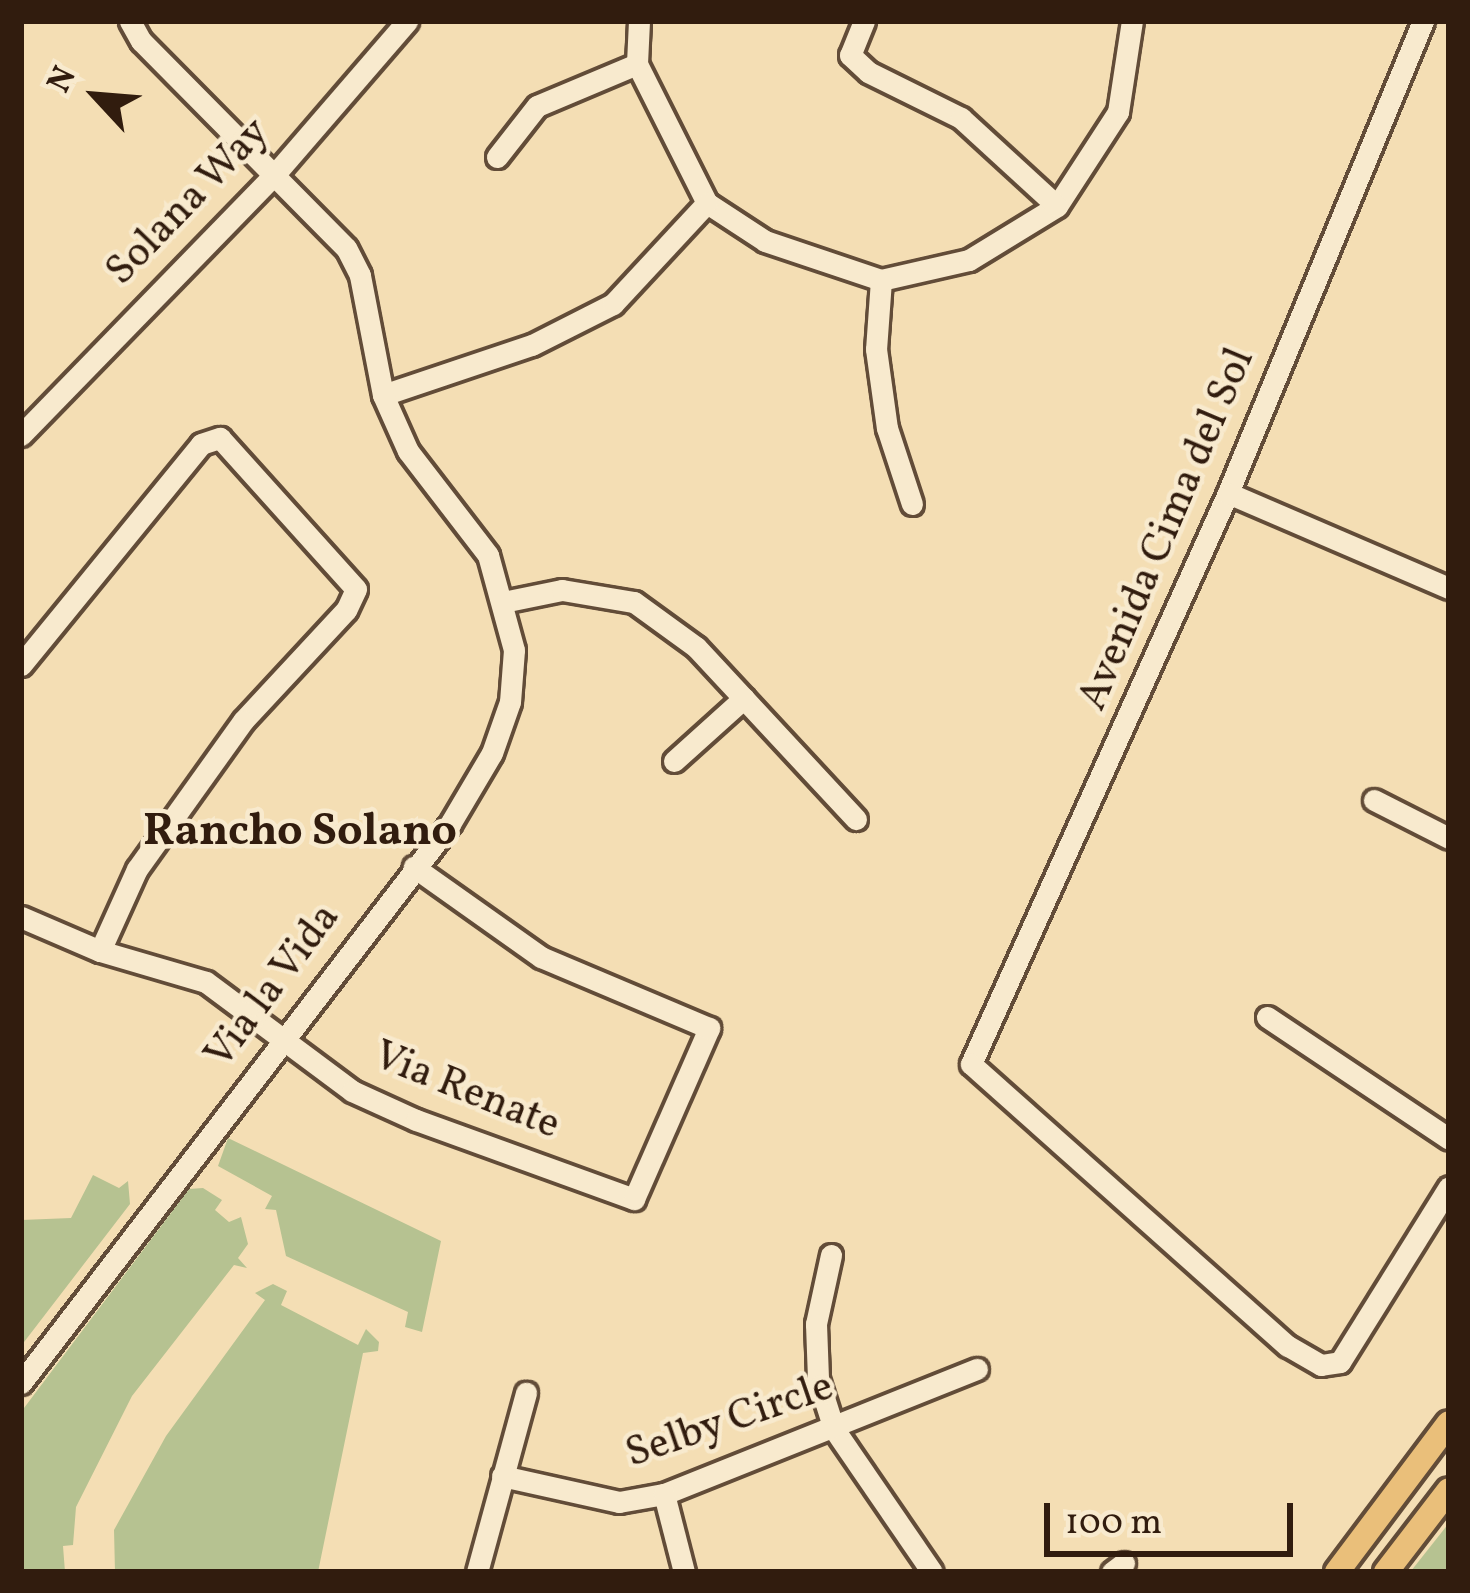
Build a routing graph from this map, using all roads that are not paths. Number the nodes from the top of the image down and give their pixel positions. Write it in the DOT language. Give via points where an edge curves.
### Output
graph roads {
  1 [pos="130,21"];
  2 [pos="407,21"];
  3 [pos="639,21"];
  4 [pos="864,21"];
  5 [pos="1132,21"];
  6 [pos="1423,21"];
  7 [pos="637,64"];
  8 [pos="496,158"];
  9 [pos="276,172"];
  10 [pos="707,203"];
  11 [pos="1057,206"];
  12 [pos="881,280"];
  13 [pos="383,395"];
  14 [pos="21,435"];
  15 [pos="1228,493"];
  16 [pos="912,505"];
  17 [pos="1449,588"];
  18 [pos="503,602"];
  19 [pos="21,665"];
  20 [pos="744,698"];
  21 [pos="674,761"];
  22 [pos="1374,800"];
  23 [pos="856,819"];
  24 [pos="1449,838"];
  25 [pos="414,867"];
  26 [pos="21,917"];
  27 [pos="100,951"];
  28 [pos="1267,1017"];
  29 [pos="283,1042"];
  30 [pos="1449,1139"];
  31 [pos="1449,1187"];
  32 [pos="831,1255"];
  33 [pos="977,1369"];
  34 [pos="21,1383"];
  35 [pos="526,1393"];
  36 [pos="1449,1423"];
  37 [pos="834,1429"];
  38 [pos="502,1476"];
  39 [pos="1449,1490"];
  40 [pos="664,1493"];
  41 [pos="477,1572"];
  42 [pos="684,1572"];
  43 [pos="932,1572"];
  44 [pos="1337,1572"];
  45 [pos="1387,1572"];
  1 -- 9 [label="street, Via la Vida"];
  2 -- 9 [label="street, Solana Way"];
  3 -- 7 [label="street"];
  4 -- 11 [label="street" via="850,55 962,118"];
  5 -- 11 [label="street" via="1118,112"];
  6 -- 15 [label="street, Avenida Cima del Sol"];
  7 -- 8 [label="street" via="537,106"];
  7 -- 10 [label="street"];
  9 -- 13 [label="street, Via la Vida" via="346,248 360,275"];
  9 -- 14 [label="street, Solana Way"];
  10 -- 12 [label="street" via="765,241"];
  10 -- 13 [label="street" via="613,304 532,345"];
  11 -- 12 [label="street" via="969,260"];
  12 -- 16 [label="street" via="882,389"];
  13 -- 18 [label="street, Via la Vida" via="409,451 488,555"];
  15 -- 17 [label="street"];
  15 -- 31 [label="street, Avenida Cima del Sol" via="971,1064 1288,1346 1321,1365 1340,1362"];
  18 -- 20 [label="street" via="562,590 634,602 696,647"];
  18 -- 25 [label="street, Via la Vida" via="514,650 510,702 492,753"];
  19 -- 27 [label="street" via="200,444 220,438 356,590 243,722 137,869"];
  20 -- 21 [label="street"];
  20 -- 23 [label="street"];
  22 -- 24 [label="street"];
  25 -- 29 [label="street, Via la Vida"];
  25 -- 29 [label="street, Via Renate" via="541,957 710,1028 634,1199 416,1120 352,1090"];
  26 -- 27 [label="street, Via Renate"];
  27 -- 29 [label="street, Via Renate" via="206,982"];
  28 -- 30 [label="street"];
  29 -- 34 [label="street, Via la Vida"];
  32 -- 37 [label="street" via="816,1324 818,1379"];
  33 -- 37 [label="street, Selby Circle"];
  35 -- 38 [label="street"];
  36 -- 44 [label="main road"];
  37 -- 40 [label="street, Selby Circle"];
  37 -- 43 [label="street"];
  38 -- 40 [label="street, Selby Circle" via="619,1502"];
  38 -- 41 [label="street"];
  39 -- 45 [label="main road"];
  40 -- 42 [label="street"];
}
